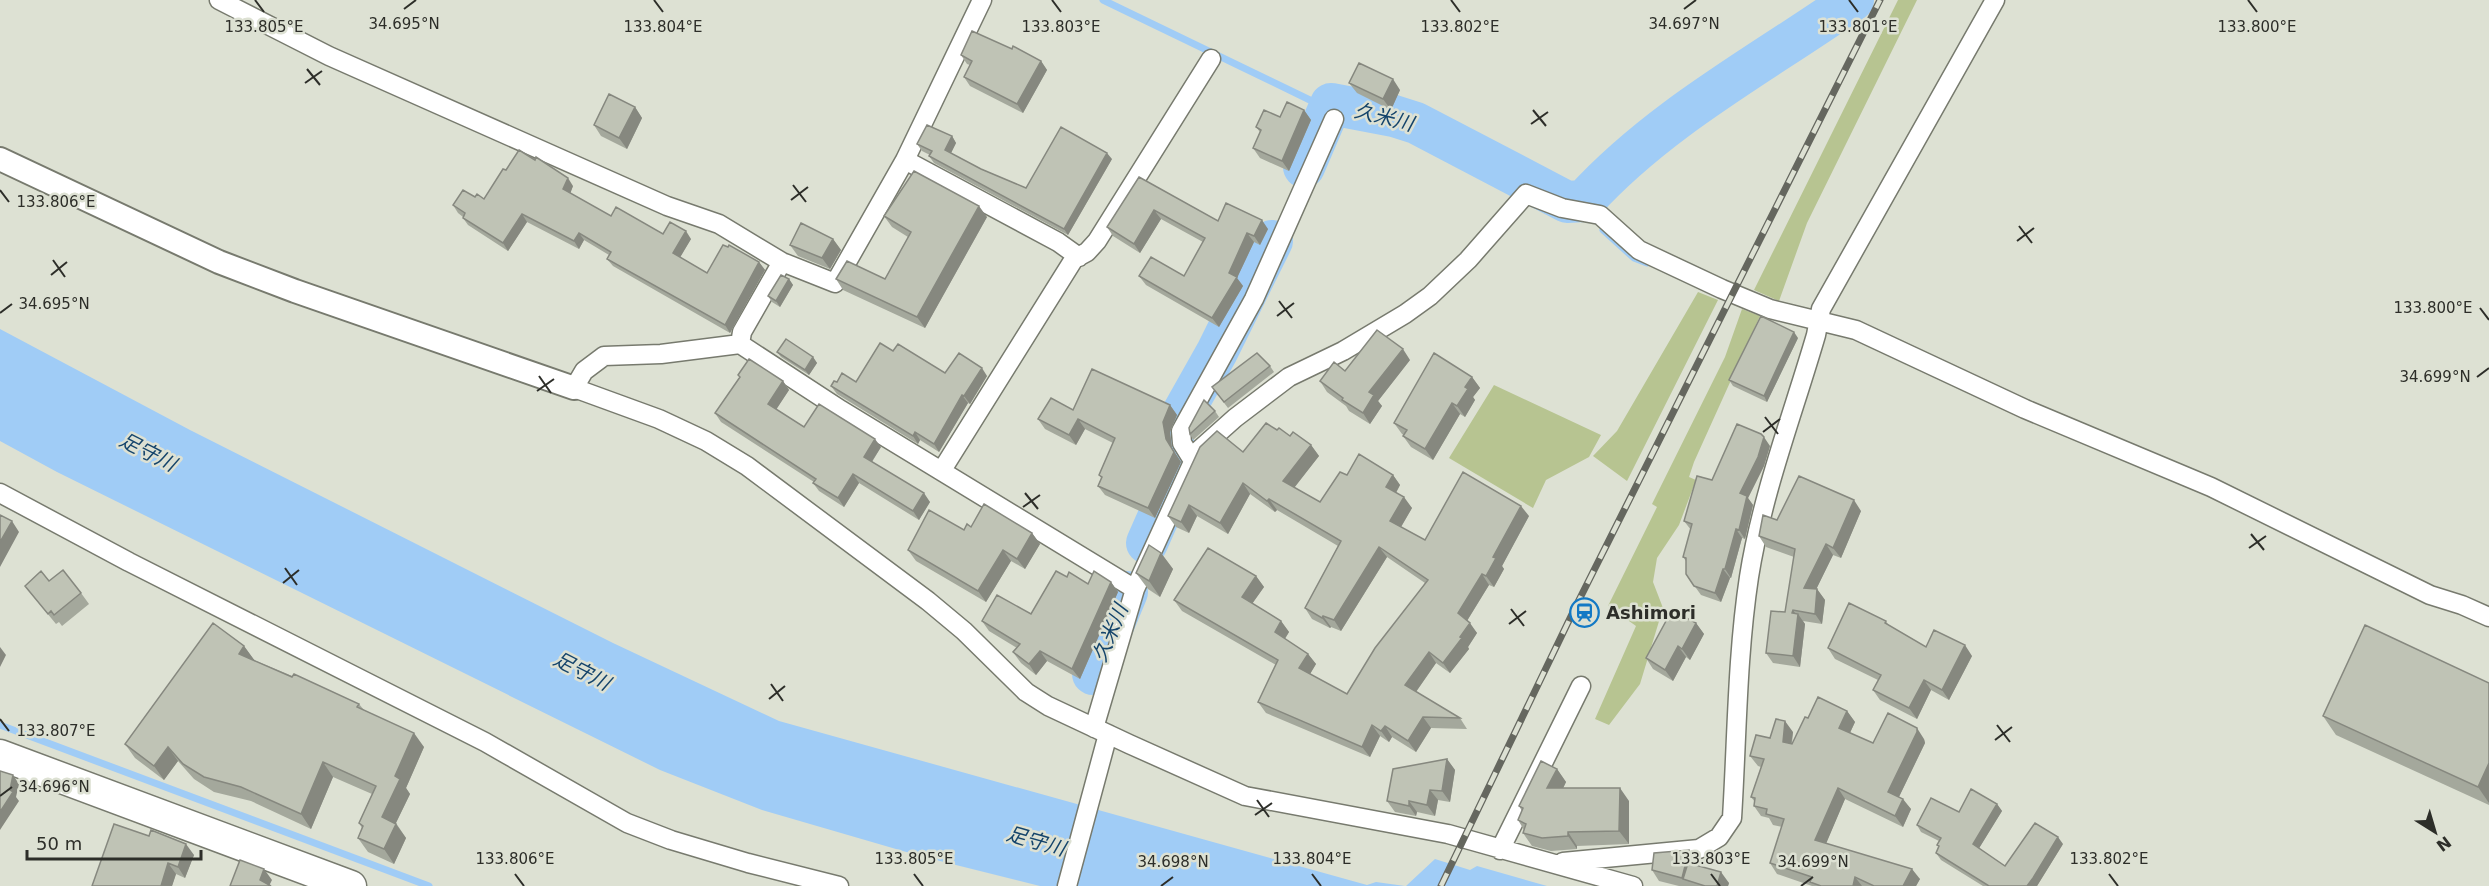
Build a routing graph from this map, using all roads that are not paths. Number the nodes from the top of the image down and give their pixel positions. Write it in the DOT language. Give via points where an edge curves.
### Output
graph roads {
  1 [pos="219,0"];
  2 [pos="982,0"];
  3 [pos="1995,0"];
  4 [pos="1211,59"];
  5 [pos="1334,119"];
  6 [pos="0,159"];
  7 [pos="905,160"];
  8 [pos="1079,257"];
  9 [pos="782,262"];
  10 [pos="1818,320"];
  11 [pos="740,344"];
  12 [pos="574,388"];
  13 [pos="1192,459"];
  14 [pos="942,470"];
  15 [pos="0,493"];
  16 [pos="1135,589"];
  17 [pos="2489,617"];
  18 [pos="1581,686"];
  19 [pos="1101,731"];
  20 [pos="0,755"];
  21 [pos="1500,850"];
  22 [pos="1552,863"];
  23 [pos="351,886"];
  24 [pos="838,886"];
  25 [pos="1067,886"];
  26 [pos="1633,886"];
  1 -- 9 [label="street" via="329,56 667,206 719,224"];
  2 -- 7 [label="street"];
  3 -- 10 [label="street"];
  4 -- 8 [label="street" via="1097,241"];
  5 -- 13 [label="street" via="1254,299 1181,431 1182,443"];
  6 -- 12 [label="street" via="219,262"];
  7 -- 8 [label="street"];
  7 -- 9 [label="street" via="835,283"];
  8 -- 14 [label="street" via="1074,259"];
  9 -- 11 [label="street" via="742,332"];
  10 -- 13 [label="street" via="1770,309 1639,250 1600,215 1562,208 1526,194 1430,296 1343,351 1289,377 1235,418"];
  10 -- 17 [label="street" via="1866,334 2025,409 2211,487 2430,594"];
  10 -- 22 [label="street" via="1749,577 1732,818 1719,837 1699,849"];
  11 -- 12 [label="street" via="661,354 604,356 584,371"];
  11 -- 14 [label="street"];
  12 -- 19 [label="street" via="659,419 747,466 928,601 1026,692"];
  13 -- 16 [label="street"];
  14 -- 16 [label="street"];
  15 -- 24 [label="street" via="485,742 627,823 748,863"];
  16 -- 19 [label="street"];
  18 -- 21 [label="street"];
  19 -- 21 [label="street" via="1245,796 1448,834"];
  19 -- 25 [label="street" via="1102,758"];
  20 -- 23 [label="highway"];
  21 -- 22 [label="street"];
  22 -- 26 [label="street"];
}
